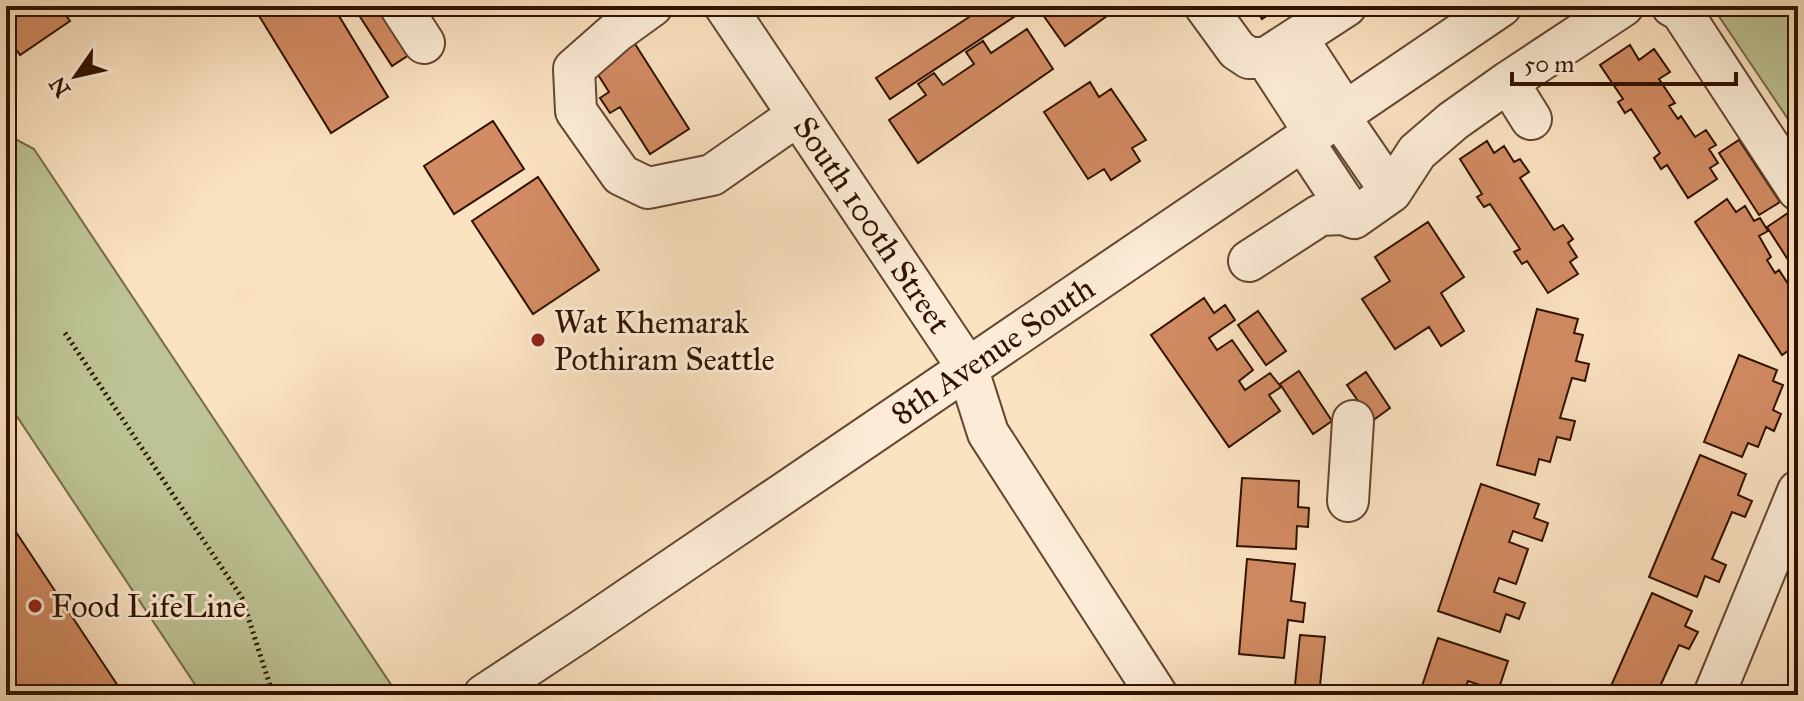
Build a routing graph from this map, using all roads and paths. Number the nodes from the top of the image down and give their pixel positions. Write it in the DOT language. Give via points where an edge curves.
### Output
graph roads {
  1 [pos="400,6"];
  2 [pos="652,6"];
  3 [pos="725,6"];
  4 [pos="1205,6"];
  5 [pos="1346,6"];
  6 [pos="1501,6"];
  7 [pos="1623,6"];
  8 [pos="1672,6"];
  9 [pos="424,43"];
  10 [pos="1282,48"];
  11 [pos="1508,82"];
  12 [pos="798,115"];
  13 [pos="1531,119"];
  14 [pos="1325,125"];
  15 [pos="1798,190"];
  16 [pos="1391,192"];
  17 [pos="1354,218"];
  18 [pos="1249,261"];
  19 [pos="65,333"];
  20 [pos="967,367"];
  21 [pos="1353,421"];
  22 [pos="1798,491"];
  23 [pos="1348,501"];
  24 [pos="273,695"];
  25 [pos="484,695"];
  26 [pos="1157,695"];
  27 [pos="1714,695"];
  1 -- 9 [label="street"];
  2 -- 12 [label="street" via="574,69 576,111 621,175 648,188 712,175"];
  3 -- 12 [label="street, South 100th Street"];
  4 -- 10 [label="street" via="1249,58"];
  5 -- 10 [label="street"];
  6 -- 14 [label="street, 8th Avenue South"];
  7 -- 11 [label="street"];
  8 -- 15 [label="street" via="1681,11"];
  10 -- 14 [label="street"];
  11 -- 13 [label="street"];
  11 -- 16 [label="street" via="1417,152"];
  12 -- 20 [label="street, South 100th Street"];
  14 -- 16 [label="street"];
  14 -- 17 [label="street"];
  14 -- 20 [label="street, 8th Avenue South"];
  16 -- 17 [label="street"];
  17 -- 18 [label="street" via="1320,215"];
  19 -- 24 [label="path" via="242,598"];
  20 -- 25 [label="street, 8th Avenue South"];
  20 -- 26 [label="street, South 100th Street" via="988,433"];
  21 -- 23 [label="street"];
  22 -- 27 [label="street"];
}
